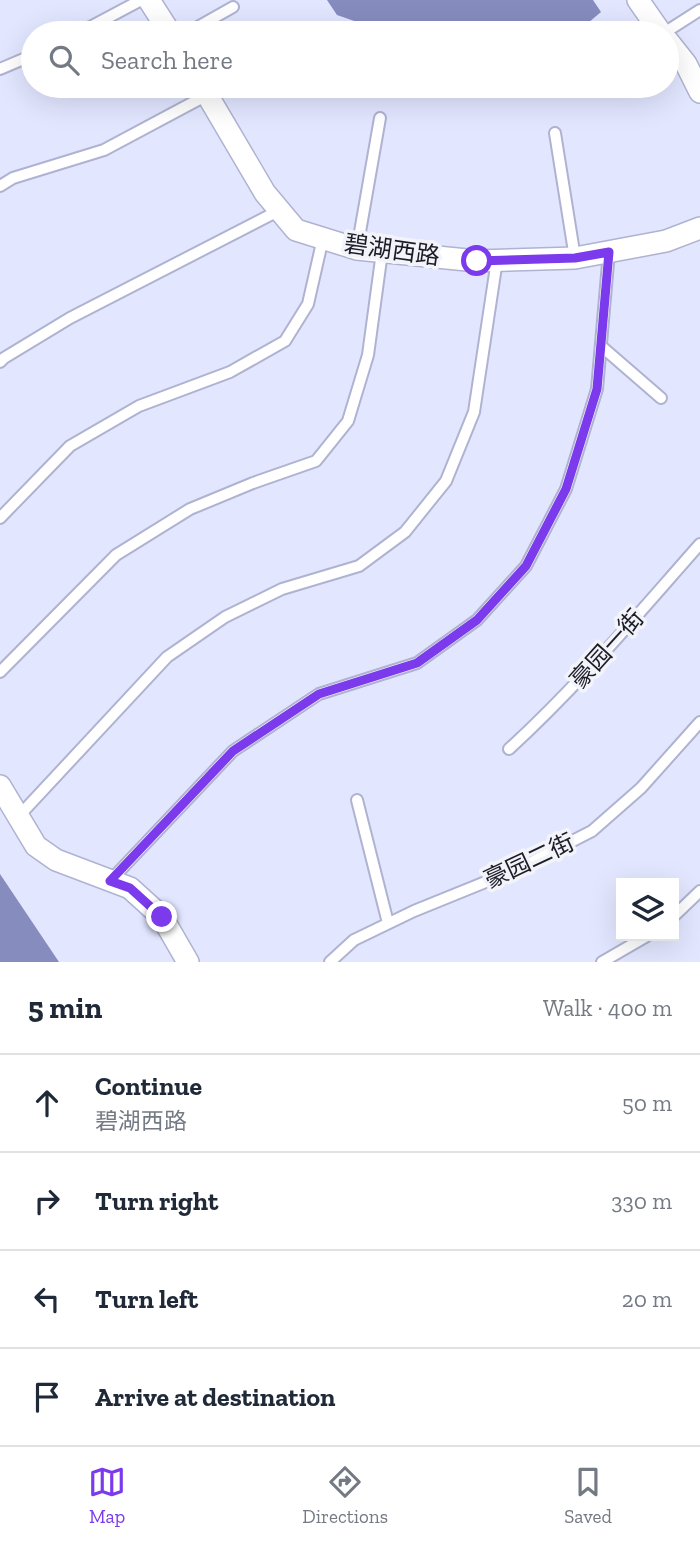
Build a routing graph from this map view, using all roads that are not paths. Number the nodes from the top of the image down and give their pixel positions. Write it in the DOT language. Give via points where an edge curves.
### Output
graph roads {
  1 [pos="141,0"];
  2 [pos="149,0"];
  3 [pos="638,0"];
  4 [pos="233,7"];
  5 [pos="700,10"];
  6 [pos="102,21"];
  7 [pos="162,21"];
  8 [pos="208,21"];
  9 [pos="654,21"];
  10 [pos="679,23"];
  11 [pos="679,55"];
  12 [pos="21,60"];
  13 [pos="0,69"];
  14 [pos="700,92"];
  15 [pos="191,98"];
  16 [pos="209,98"];
  17 [pos="380,118"];
  18 [pos="555,132"];
  19 [pos="0,186"];
  20 [pos="279,210"];
  21 [pos="700,228"];
  22 [pos="323,239"];
  23 [pos="356,249"];
  24 [pos="382,252"];
  25 [pos="609,252"];
  26 [pos="575,258"];
  27 [pos="497,260"];
  28 [pos="601,346"];
  29 [pos="0,362"];
  30 [pos="661,398"];
  31 [pos="0,518"];
  32 [pos="700,544"];
  33 [pos="0,672"];
  34 [pos="700,722"];
  35 [pos="509,749"];
  36 [pos="0,786"];
  37 [pos="356,800"];
  38 [pos="18,817"];
  39 [pos="110,881"];
  40 [pos="700,891"];
  41 [pos="679,911"];
  42 [pos="388,923"];
  43 [pos="638,941"];
  44 [pos="188,962"];
  45 [pos="330,962"];
  46 [pos="601,962"];
  1 -- 6 [label="lane"];
  2 -- 7 [label="street"];
  3 -- 9 [label="street"];
  4 -- 8 [label="lane"];
  5 -- 10 [label="lane"];
  11 -- 14 [label="street"];
  12 -- 13 [label="lane"];
  15 -- 19 [label="lane" via="104,150"];
  16 -- 20 [label="street, 碧湖西路"];
  17 -- 23 [label="lane"];
  18 -- 26 [label="lane"];
  20 -- 22 [label="street, 碧湖西路" via="296,230"];
  20 -- 29 [label="lane" via="70,318"];
  21 -- 25 [label="street, 碧湖西路" via="666,241"];
  22 -- 23 [label="street, 碧湖西路"];
  22 -- 31 [label="lane" via="308,304 285,341 230,372 139,406 70,446"];
  23 -- 24 [label="street, 碧湖西路"];
  24 -- 27 [label="street, 碧湖西路"];
  24 -- 33 [label="lane" via="368,355 348,421 316,461 190,509 116,555"];
  25 -- 26 [label="street, 碧湖西路"];
  25 -- 28 [label="lane"];
  26 -- 27 [label="street, 碧湖西路"];
  27 -- 38 [label="lane" via="474,412 446,481 405,532 359,566 282,589 225,617 167,657"];
  28 -- 30 [label="lane"];
  28 -- 39 [label="lane" via="597,389 566,489 526,566 477,620 417,663 319,694 233,751"];
  32 -- 35 [label="lane, 豪园一街" via="580,680"];
  34 -- 42 [label="lane, 豪园二街" via="641,789 592,831 520,868"];
  36 -- 38 [label="street"];
  37 -- 42 [label="lane"];
  38 -- 39 [label="street" via="36,846 56,860"];
  39 -- 44 [label="street" via="130,888 162,917"];
  40 -- 41 [label="lane"];
  42 -- 45 [label="lane, 豪园二街" via="354,940"];
  43 -- 46 [label="lane"];
}
